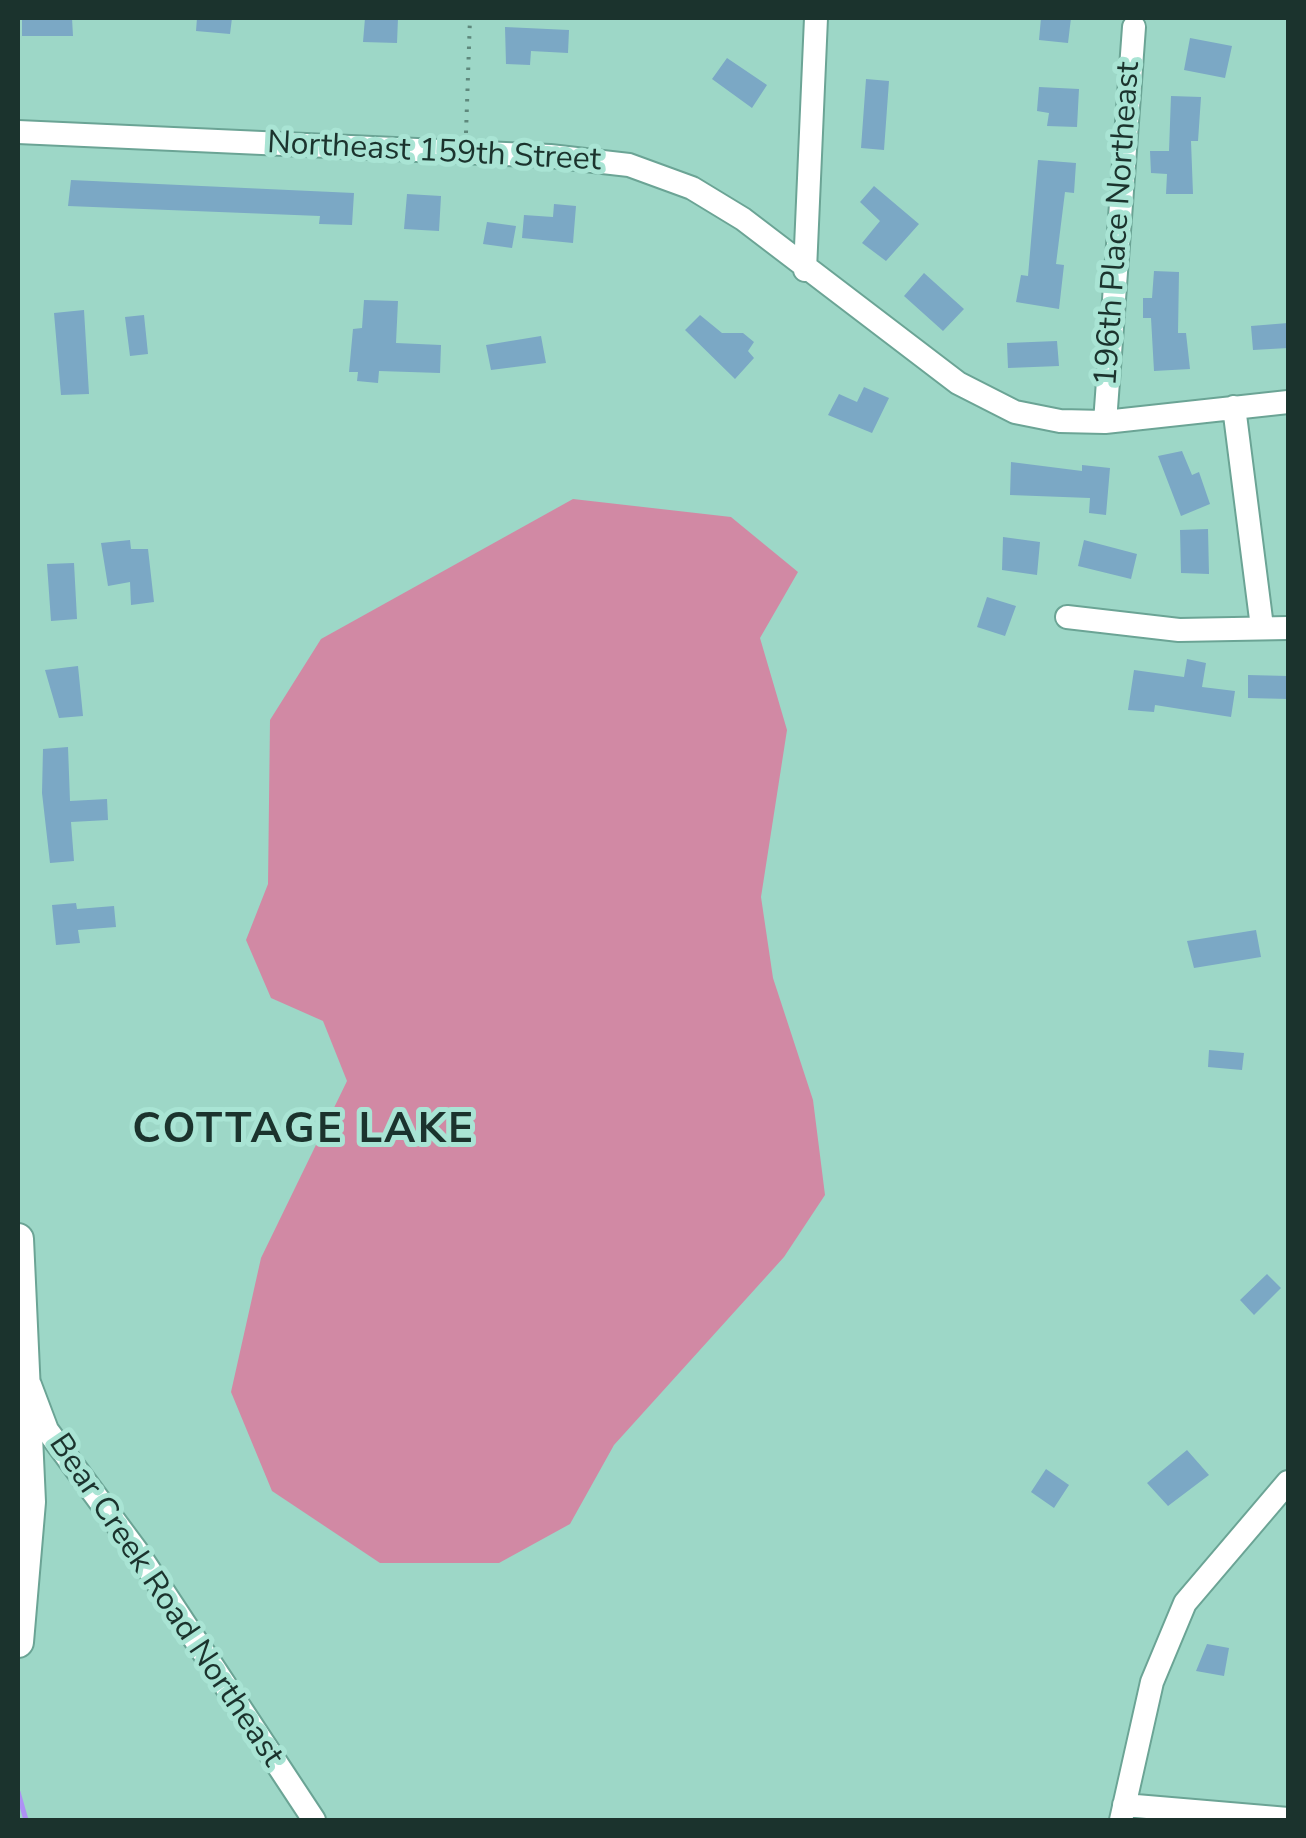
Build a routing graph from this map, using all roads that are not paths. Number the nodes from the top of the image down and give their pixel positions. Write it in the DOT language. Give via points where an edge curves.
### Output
graph roads {
  1 [pos="816,18"];
  2 [pos="1134,27"];
  3 [pos="18,132"];
  4 [pos="806,270"];
  5 [pos="1288,402"];
  6 [pos="1234,407"];
  7 [pos="1105,422"];
  8 [pos="1067,617"];
  9 [pos="1262,627"];
  10 [pos="1288,628"];
  11 [pos="18,1239"];
  12 [pos="27,1377"];
  13 [pos="1288,1482"];
  14 [pos="18,1642"];
  15 [pos="1123,1813"];
  16 [pos="314,1820"];
  17 [pos="1288,1820"];
  1 -- 4 [label="street"];
  2 -- 7 [label="street, 196th Place Northeast"];
  3 -- 4 [label="street, Northeast 159th Street" via="629,166 692,188"];
  4 -- 7 [label="street, Northeast 159th Street" via="958,383 1015,412"];
  5 -- 6 [label="street, Northeast 159th Street"];
  6 -- 7 [label="street, Northeast 159th Street"];
  6 -- 9 [label="street"];
  8 -- 9 [label="street" via="1180,630"];
  9 -- 10 [label="street"];
  11 -- 12 [label="main road"];
  12 -- 14 [label="main road" via="30,1502"];
  12 -- 16 [label="street, Bear Creek Road Northeast" via="48,1430 136,1550"];
  13 -- 15 [label="street" via="1185,1603 1152,1682"];
  15 -- 17 [label="street"];
}
